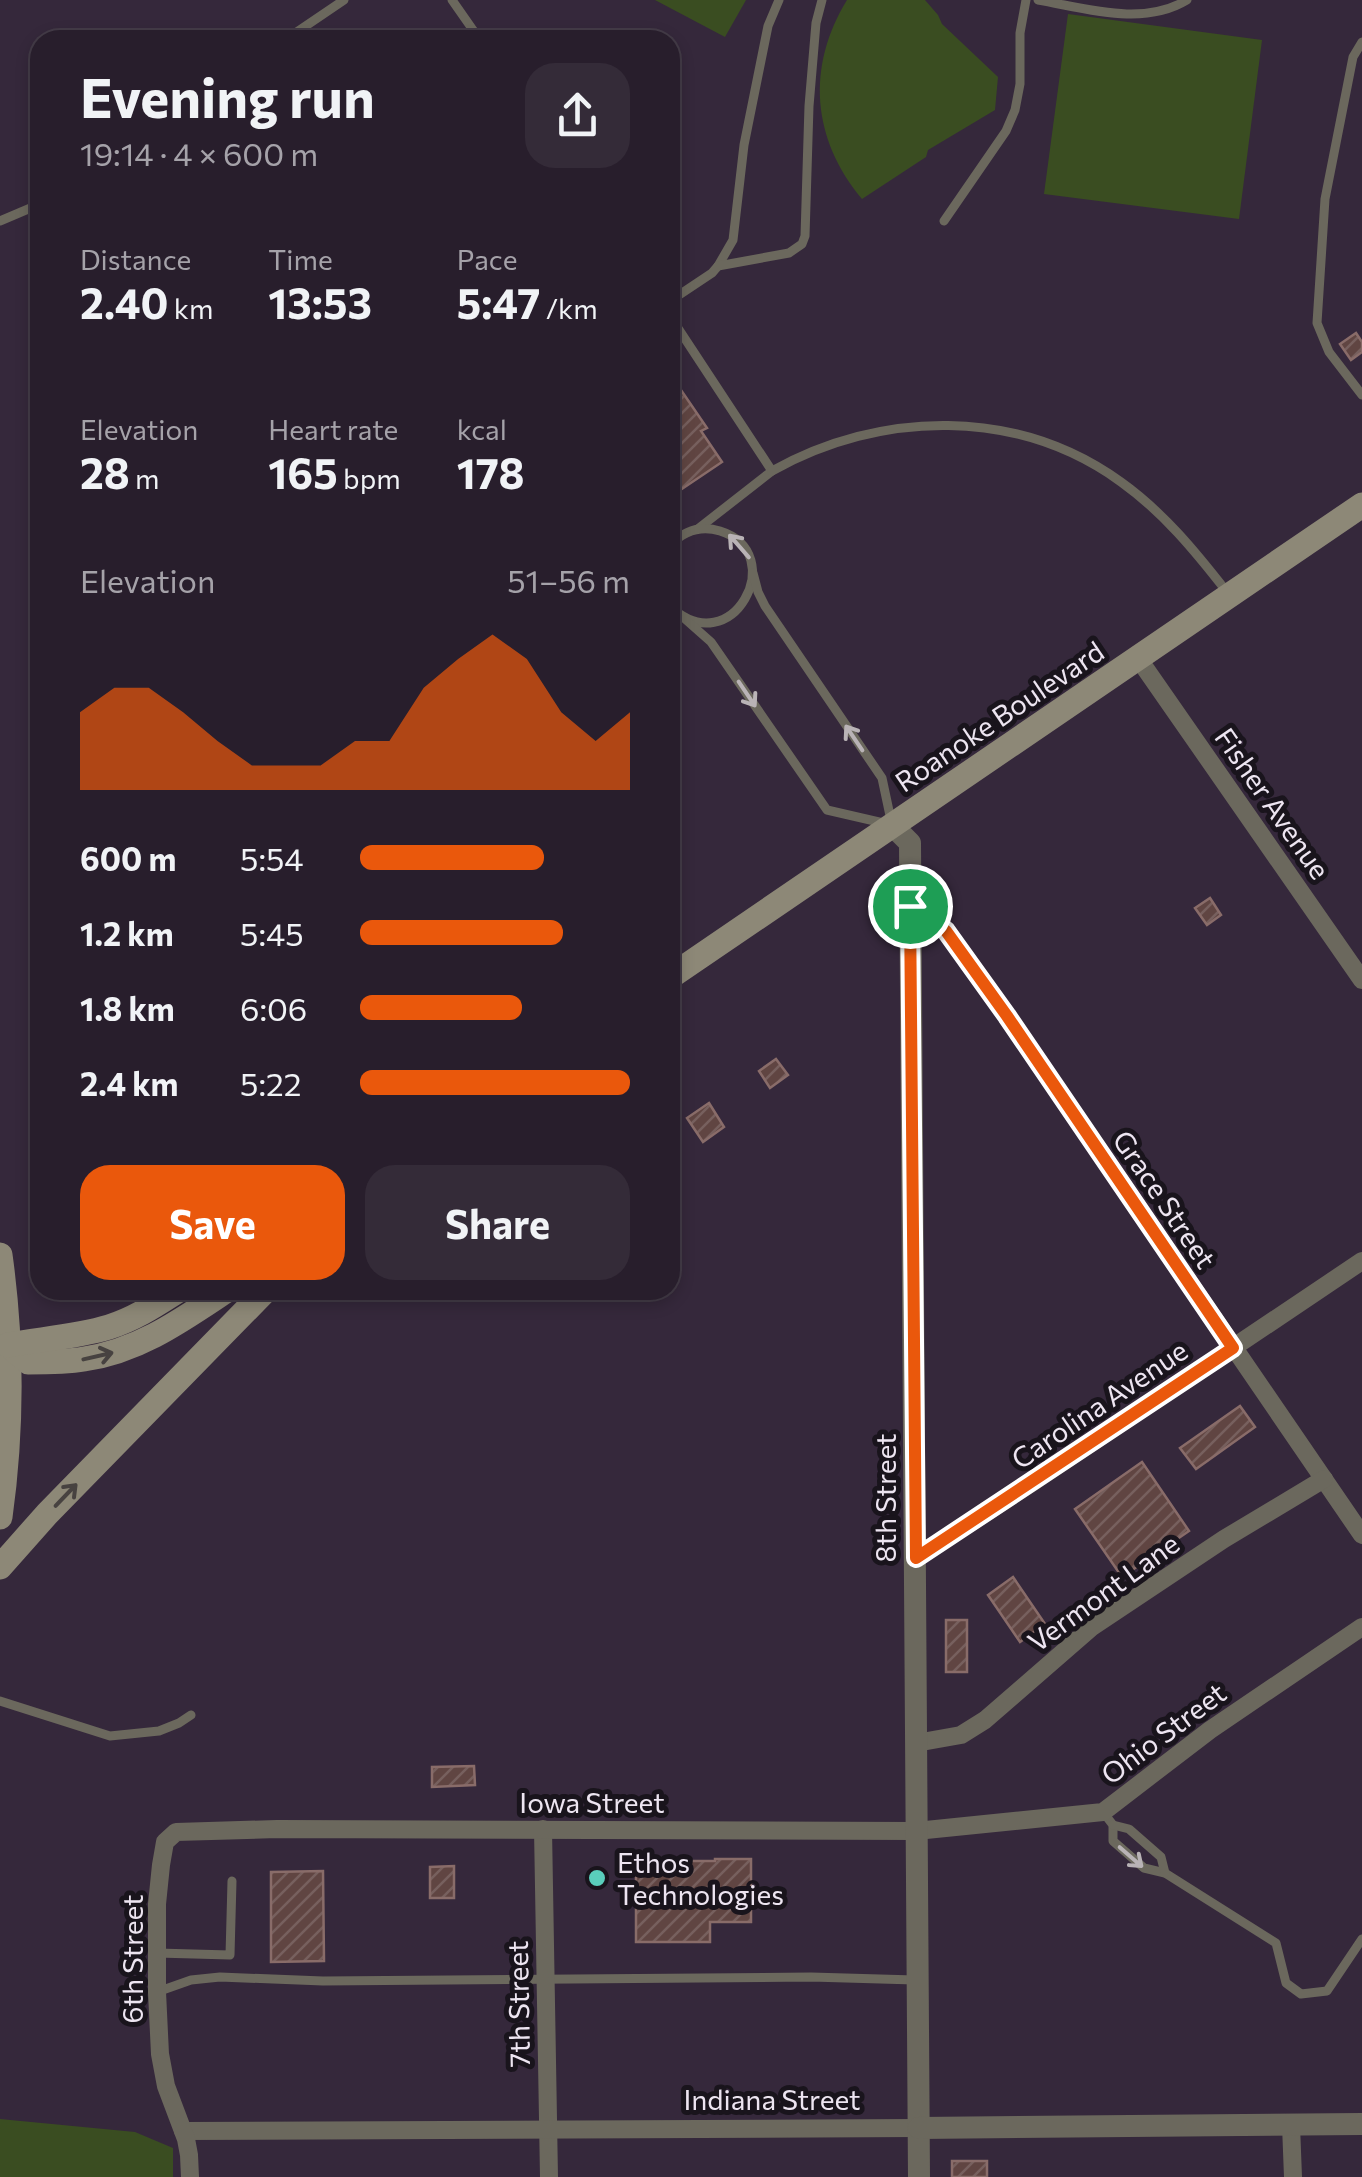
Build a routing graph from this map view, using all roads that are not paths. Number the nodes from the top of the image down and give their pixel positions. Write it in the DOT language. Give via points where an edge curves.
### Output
graph roads {
  1 [pos="344,0"];
  2 [pos="452,0"];
  3 [pos="779,0"];
  4 [pos="822,0"];
  5 [pos="1026,0"];
  6 [pos="1038,0"];
  7 [pos="1187,0"];
  8 [pos="300,30"];
  9 [pos="473,30"];
  10 [pos="1362,42"];
  11 [pos="30,208"];
  12 [pos="0,221"];
  13 [pos="944,221"];
  14 [pos="718,266"];
  15 [pos="680,294"];
  16 [pos="680,331"];
  17 [pos="1362,395"];
  18 [pos="772,471"];
  19 [pos="1362,505"];
  20 [pos="699,528"];
  21 [pos="680,537"];
  22 [pos="753,573"];
  23 [pos="1230,595"];
  24 [pos="680,614"];
  25 [pos="686,619"];
  26 [pos="1138,658"];
  27 [pos="892,826"];
  28 [pos="910,906"];
  29 [pos="680,970"];
  30 [pos="1362,980"];
  31 [pos="0,1255"];
  32 [pos="1362,1260"];
  33 [pos="163,1300"];
  34 [pos="211,1300"];
  35 [pos="256,1300"];
  36 [pos="4,1345"];
  37 [pos="1233,1348"];
  38 [pos="1324,1479"];
  39 [pos="0,1518"];
  40 [pos="1362,1534"];
  41 [pos="916,1558"];
  42 [pos="0,1567"];
  43 [pos="1362,1627"];
  44 [pos="0,1701"];
  45 [pos="192,1715"];
  46 [pos="916,1743"];
  47 [pos="1108,1819"];
  48 [pos="267,1829"];
  49 [pos="544,1830"];
  50 [pos="916,1831"];
  51 [pos="1165,1873"];
  52 [pos="232,1880"];
  53 [pos="1362,1939"];
  54 [pos="157,1953"];
  55 [pos="546,1980"];
  56 [pos="917,1980"];
  57 [pos="157,1992"];
  58 [pos="1291,2124"];
  59 [pos="1362,2124"];
  60 [pos="919,2128"];
  61 [pos="548,2130"];
  62 [pos="183,2131"];
  63 [pos="190,2177"];
  64 [pos="549,2177"];
  65 [pos="919,2177"];
  66 [pos="1292,2177"];
  1 -- 8 [label="lane"];
  2 -- 9 [label="lane"];
  3 -- 14 [label="lane" via="744,145 733,240"];
  4 -- 14 [label="lane" via="802,244 790,253"];
  5 -- 13 [label="lane" via="1014,110"];
  6 -- 7 [label="lane" via="1148,14"];
  10 -- 17 [label="lane" via="1325,199 1318,275 1318,322 1329,352"];
  11 -- 12 [label="lane"];
  14 -- 15 [label="lane"];
  16 -- 18 [label="lane"];
  18 -- 20 [label="lane"];
  18 -- 23 [label="lane" via="822,446 888,429 950,425 1014,434 1082,458 1119,480 1173,528"];
  19 -- 23 [label="main road, Roanoke Boulevard"];
  20 -- 21 [label="lane"];
  22 -- 20 [label="lane, one-way" via="741,544"];
  22 -- 25 [label="lane" via="744,604 732,615 717,622"];
  27 -- 22 [label="lane, one-way" via="882,778 765,606"];
  23 -- 26 [label="main road, Roanoke Boulevard"];
  24 -- 25 [label="lane"];
  25 -- 27 [label="lane, one-way" via="711,642 827,810"];
  26 -- 27 [label="main road, Roanoke Boulevard"];
  26 -- 30 [label="street, Fisher Avenue"];
  27 -- 28 [label="street, 8th Street" via="910,843"];
  27 -- 29 [label="main road, Roanoke Boulevard"];
  28 -- 37 [label="street, Grace Street" via="946,931"];
  28 -- 41 [label="street, 8th Street"];
  31 -- 36 [label="main road"];
  32 -- 37 [label="street, Carolina Avenue"];
  33 -- 36 [label="main road" via="113,1326"];
  36 -- 34 [label="main road, one-way" via="28,1362 85,1359 158,1335"];
  42 -- 35 [label="main road, one-way"];
  36 -- 39 [label="main road"];
  37 -- 38 [label="street, Grace Street"];
  37 -- 41 [label="street, Carolina Avenue"];
  38 -- 40 [label="street, Grace Street"];
  38 -- 46 [label="street, Vermont Lane" via="1092,1627 986,1720 961,1735"];
  41 -- 46 [label="street, 8th Street"];
  43 -- 47 [label="street, Ohio Street" via="1210,1730"];
  44 -- 45 [label="lane" via="110,1736 158,1731"];
  46 -- 50 [label="street, 8th Street"];
  47 -- 50 [label="street, Ohio Street"];
  47 -- 51 [label="lane" via="1161,1857"];
  47 -- 51 [label="lane, one-way" via="1114,1841 1144,1868"];
  48 -- 49 [label="street, Iowa Street"];
  48 -- 54 [label="street, 6th Street" via="170,1836 161,1865"];
  49 -- 50 [label="street, Iowa Street"];
  49 -- 55 [label="street, 7th Street"];
  50 -- 56 [label="street, 8th Street"];
  51 -- 53 [label="lane" via="1276,1944 1286,1983 1301,1994 1327,1991"];
  52 -- 54 [label="lane" via="230,1954"];
  54 -- 57 [label="street, 6th Street"];
  55 -- 56 [label="lane"];
  55 -- 57 [label="lane" via="220,1977"];
  55 -- 61 [label="street, 7th Street"];
  56 -- 60 [label="street, 8th Street"];
  57 -- 62 [label="street, 6th Street" via="160,2054"];
  58 -- 59 [label="street, Indiana Street"];
  58 -- 60 [label="street, Indiana Street"];
  58 -- 66 [label="street"];
  60 -- 61 [label="street, Indiana Street"];
  60 -- 65 [label="street, 8th Street"];
  61 -- 62 [label="street, Indiana Street"];
  61 -- 64 [label="street, 7th Street"];
  62 -- 63 [label="street, 6th Street"];
}
